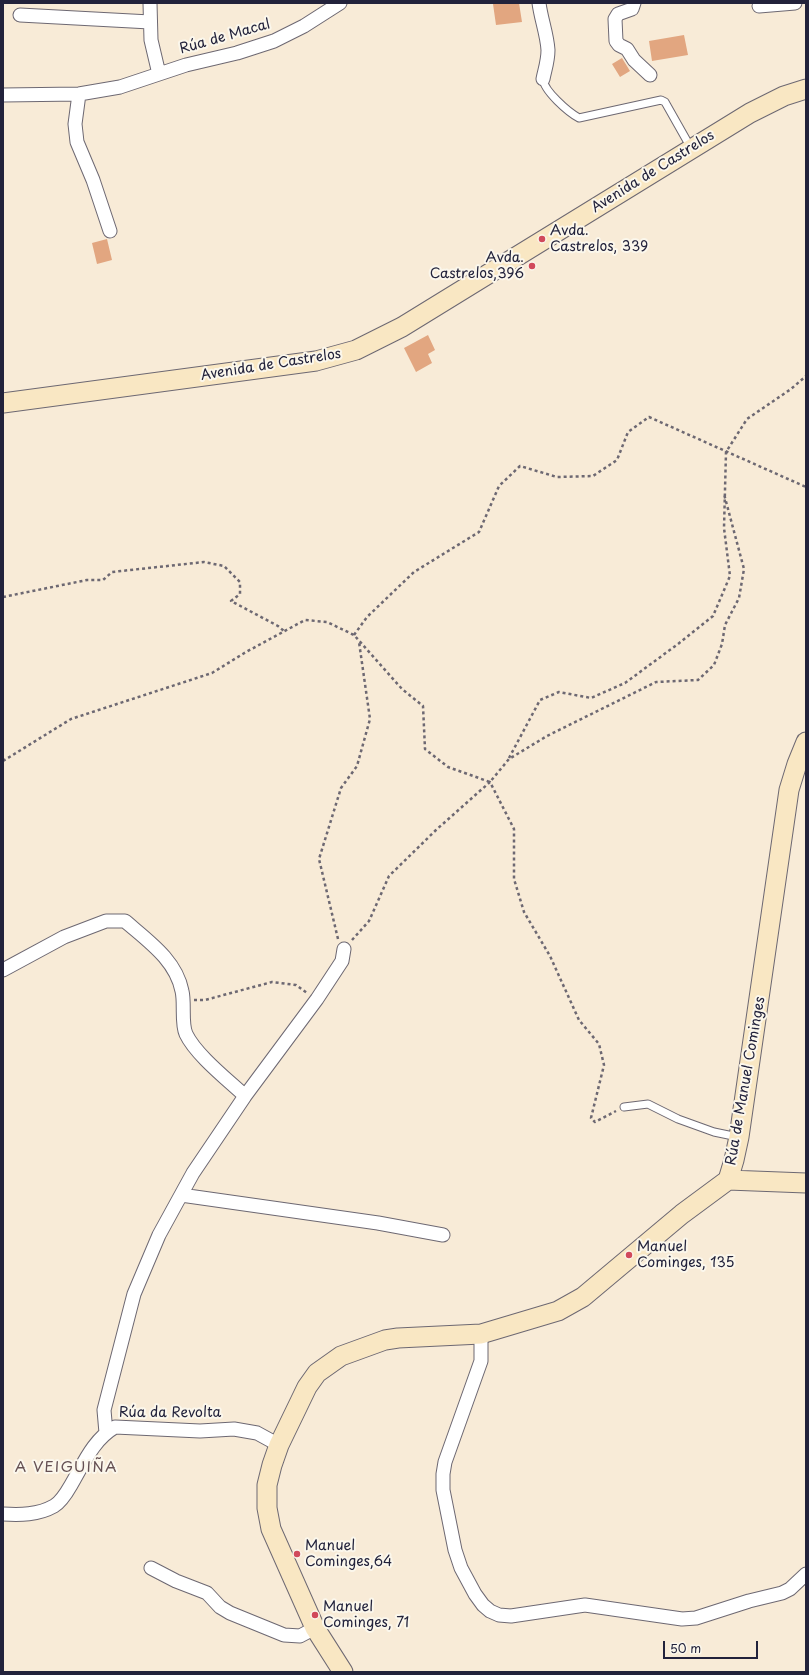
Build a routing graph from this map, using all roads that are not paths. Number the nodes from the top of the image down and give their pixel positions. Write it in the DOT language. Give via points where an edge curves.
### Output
graph roads {
  1 [pos="150,3"];
  2 [pos="340,3"];
  3 [pos="539,3"];
  4 [pos="634,3"];
  5 [pos="794,3"];
  6 [pos="759,6"];
  7 [pos="20,15"];
  8 [pos="150,22"];
  9 [pos="159,74"];
  10 [pos="650,75"];
  11 [pos="543,79"];
  12 [pos="806,89"];
  13 [pos="79,94"];
  14 [pos="3,95"];
  15 [pos="691,149"];
  16 [pos="110,231"];
  17 [pos="4,400"];
  18 [pos="806,742"];
  19 [pos="801,763"];
  20 [pos="344,949"];
  21 [pos="3,970"];
  22 [pos="245,1096"];
  23 [pos="624,1107"];
  24 [pos="739,1137"];
  25 [pos="728,1180"];
  26 [pos="806,1183"];
  27 [pos="181,1195"];
  28 [pos="443,1235"];
  29 [pos="481,1334"];
  30 [pos="106,1433"];
  31 [pos="279,1445"];
  32 [pos="3,1514"];
  33 [pos="151,1568"];
  34 [pos="806,1574"];
  35 [pos="315,1628"];
  36 [pos="343,1672"];
  1 -- 8 [label="street"];
  2 -- 9 [label="street, Rúa de Macal" via="274,41"];
  3 -- 11 [label="street" via="548,51"];
  4 -- 10 [label="street" via="632,9 618,14 615,18 616,41 627,48 634,60"];
  5 -- 6 [label="street"];
  7 -- 8 [label="street"];
  8 -- 9 [label="street" via="151,40"];
  9 -- 13 [label="street, Rúa de Macal" via="120,87"];
  11 -- 15 [label="lane" via="545,87 552,95 579,118 661,100 665,102"];
  12 -- 15 [label="street, Avenida de Castrelos" via="784,96 750,113"];
  13 -- 14 [label="street, Rúa de Macal"];
  13 -- 16 [label="street" via="75,124 77,142"];
  15 -- 17 [label="street, Avenida de Castrelos" via="402,327 356,350 316,361 257,370"];
  18 -- 19 [label="street, Rúa de Manuel Cominges"];
  19 -- 24 [label="street, Rúa de Manuel Cominges" via="790,790"];
  20 -- 22 [label="street" via="342,961 317,999"];
  21 -- 22 [label="street" via="64,938 106,921 125,921 161,952 174,970 182,991 185,1033 198,1052"];
  22 -- 27 [label="street"];
  23 -- 24 [label="lane" via="648,1104 678,1119 714,1132"];
  24 -- 25 [label="street, Rúa de Manuel Cominges"];
  25 -- 26 [label="street"];
  25 -- 29 [label="street, Rúa de Manuel Cominges" via="682,1214 583,1297 558,1311"];
  27 -- 28 [label="street" via="378,1223"];
  27 -- 30 [label="street" via="159,1234 134,1294 104,1410"];
  29 -- 31 [label="street, Rúa de Manuel Cominges" via="385,1340 341,1356 316,1373"];
  29 -- 34 [label="street" via="481,1361 445,1462 443,1490 461,1568 475,1594 490,1611 511,1616 585,1605 682,1619 696,1618 782,1593"];
  30 -- 31 [label="street, Rúa da Revolta" via="116,1427 200,1431 234,1429 257,1433"];
  30 -- 32 [label="street, Rúa da Revolta" via="95,1444 55,1506 21,1515"];
  31 -- 35 [label="street, Rúa de Manuel Cominges" via="267,1485 267,1508 271,1529"];
  33 -- 35 [label="street" via="206,1592 220,1607 230,1613 284,1635 300,1636"];
  35 -- 36 [label="street, Rúa de Manuel Cominges"];
}
